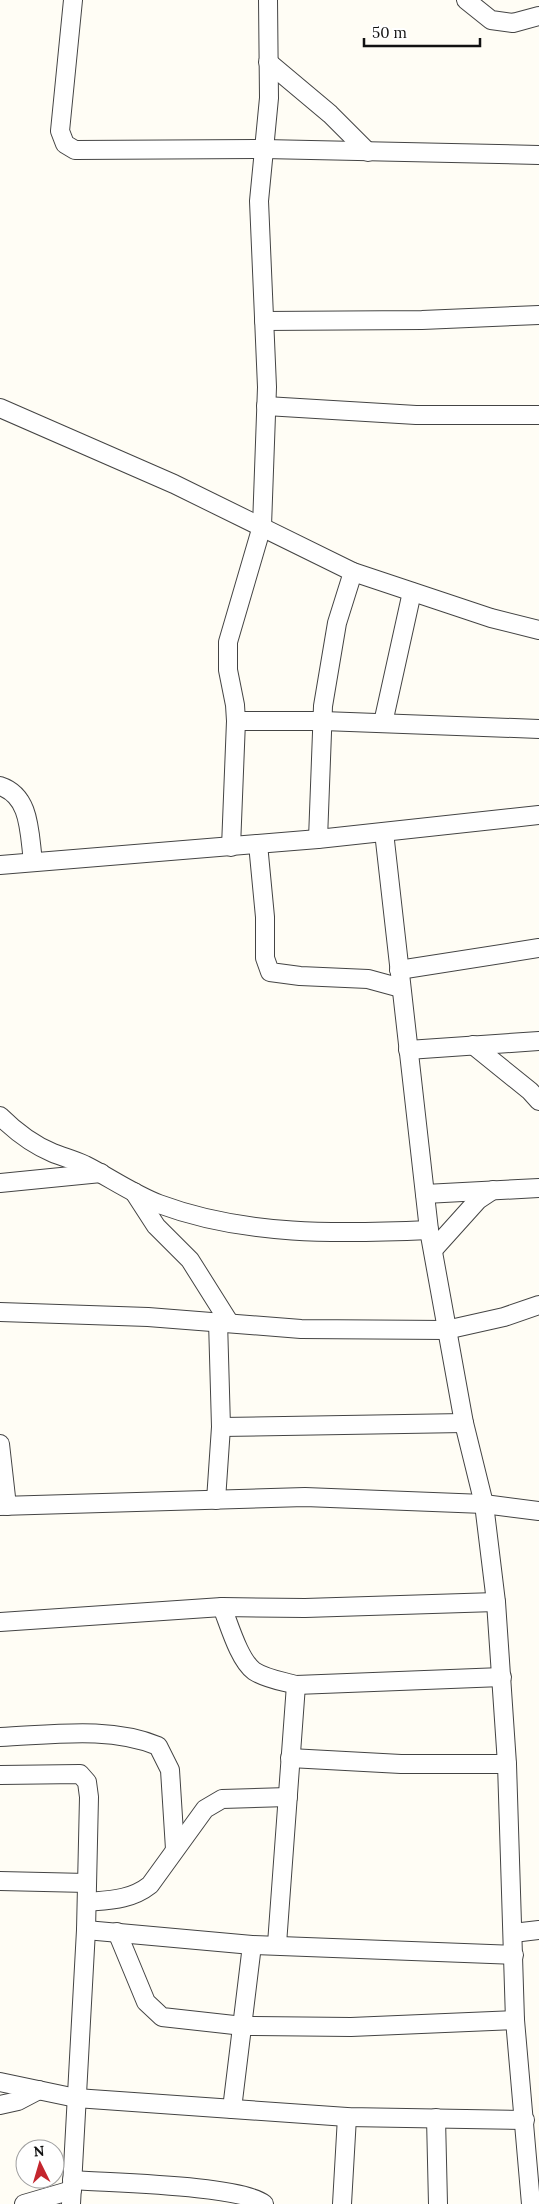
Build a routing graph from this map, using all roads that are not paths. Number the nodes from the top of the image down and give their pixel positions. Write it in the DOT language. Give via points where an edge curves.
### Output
graph roads {
  1 [pos="73,0"];
  2 [pos="268,0"];
  3 [pos="466,0"];
  4 [pos="539,16"];
  5 [pos="268,62"];
  6 [pos="264,149"];
  7 [pos="368,152"];
  8 [pos="539,155"];
  9 [pos="539,315"];
  10 [pos="264,321"];
  11 [pos="266,406"];
  12 [pos="0,408"];
  13 [pos="539,415"];
  14 [pos="262,526"];
  15 [pos="353,572"];
  16 [pos="412,592"];
  17 [pos="539,630"];
  18 [pos="323,720"];
  19 [pos="236,722"];
  20 [pos="383,723"];
  21 [pos="539,729"];
  22 [pos="0,786"];
  23 [pos="539,816"];
  24 [pos="384,832"];
  25 [pos="318,839"];
  26 [pos="258,844"];
  27 [pos="231,846"];
  28 [pos="33,861"];
  29 [pos="0,865"];
  30 [pos="539,948"];
  31 [pos="399,970"];
  32 [pos="401,988"];
  33 [pos="539,1041"];
  34 [pos="473,1045"];
  35 [pos="408,1050"];
  36 [pos="539,1101"];
  37 [pos="0,1116"];
  38 [pos="100,1173"];
  39 [pos="0,1183"];
  40 [pos="539,1188"];
  41 [pos="494,1190"];
  42 [pos="133,1191"];
  43 [pos="425,1194"];
  44 [pos="429,1230"];
  45 [pos="432,1250"];
  46 [pos="539,1305"];
  47 [pos="0,1312"];
  48 [pos="504,1318"];
  49 [pos="539,1319"];
  50 [pos="223,1322"];
  51 [pos="446,1330"];
  52 [pos="464,1423"];
  53 [pos="221,1427"];
  54 [pos="0,1444"];
  55 [pos="216,1500"];
  56 [pos="484,1504"];
  57 [pos="4,1506"];
  58 [pos="539,1511"];
  59 [pos="496,1602"];
  60 [pos="222,1607"];
  61 [pos="0,1622"];
  62 [pos="502,1677"];
  63 [pos="296,1684"];
  64 [pos="0,1737"];
  65 [pos="290,1758"];
  66 [pos="507,1764"];
  67 [pos="0,1775"];
  68 [pos="288,1797"];
  69 [pos="175,1849"];
  70 [pos="0,1881"];
  71 [pos="87,1883"];
  72 [pos="87,1902"];
  73 [pos="86,1930"];
  74 [pos="539,1930"];
  75 [pos="117,1932"];
  76 [pos="513,1933"];
  77 [pos="277,1944"];
  78 [pos="252,1945"];
  79 [pos="514,1955"];
  80 [pos="515,2020"];
  81 [pos="243,2026"];
  82 [pos="0,2082"];
  83 [pos="40,2090"];
  84 [pos="76,2098"];
  85 [pos="0,2105"];
  86 [pos="232,2108"];
  87 [pos="347,2116"];
  88 [pos="436,2118"];
  89 [pos="525,2120"];
  90 [pos="72,2191"];
  91 [pos="24,2204"];
  92 [pos="264,2204"];
  93 [pos="342,2204"];
  94 [pos="438,2204"];
  95 [pos="531,2204"];
  1 -- 6 [label="street" via="60,131 66,144 75,150"];
  2 -- 5 [label="street"];
  3 -- 4 [label="street" via="491,20 513,23"];
  5 -- 6 [label="street" via="269,98"];
  5 -- 7 [label="street" via="330,114"];
  6 -- 7 [label="street"];
  6 -- 10 [label="street" via="258,201"];
  7 -- 8 [label="street"];
  9 -- 10 [label="street"];
  10 -- 11 [label="street"];
  11 -- 13 [label="street" via="416,415"];
  11 -- 14 [label="street"];
  12 -- 14 [label="street"];
  14 -- 15 [label="street"];
  14 -- 19 [label="street" via="228,642 228,670"];
  15 -- 16 [label="street"];
  15 -- 18 [label="street" via="336,623"];
  16 -- 17 [label="street"];
  16 -- 20 [label="street"];
  18 -- 19 [label="street"];
  18 -- 20 [label="street"];
  18 -- 25 [label="street"];
  19 -- 27 [label="street"];
  20 -- 21 [label="street"];
  22 -- 28 [label="street" via="19,797 25,809"];
  23 -- 24 [label="street"];
  24 -- 25 [label="street"];
  24 -- 31 [label="street"];
  25 -- 26 [label="street"];
  26 -- 27 [label="street"];
  26 -- 32 [label="street" via="266,917 265,958 270,972 368,979"];
  27 -- 28 [label="street"];
  28 -- 29 [label="street"];
  30 -- 31 [label="street"];
  31 -- 32 [label="street"];
  32 -- 35 [label="street"];
  33 -- 34 [label="street"];
  34 -- 35 [label="street"];
  34 -- 36 [label="street" via="530,1090"];
  35 -- 43 [label="street"];
  37 -- 38 [label="street" via="16,1131 52,1152"];
  38 -- 39 [label="street"];
  38 -- 42 [label="street"];
  40 -- 41 [label="street"];
  41 -- 43 [label="street"];
  41 -- 45 [label="street" via="478,1200"];
  42 -- 44 [label="street" via="158,1203 237,1224 346,1234"];
  42 -- 50 [label="street" via="156,1226 190,1260"];
  43 -- 44 [label="street"];
  44 -- 45 [label="street"];
  45 -- 51 [label="street"];
  46 -- 48 [label="street"];
  47 -- 50 [label="street"];
  48 -- 49 [label="street"];
  48 -- 51 [label="street"];
  50 -- 51 [label="street" via="300,1329"];
  50 -- 53 [label="street"];
  51 -- 52 [label="street"];
  52 -- 53 [label="street"];
  52 -- 56 [label="street"];
  53 -- 55 [label="street"];
  54 -- 57 [label="street"];
  55 -- 56 [label="street" via="306,1497"];
  55 -- 57 [label="street"];
  56 -- 58 [label="street"];
  56 -- 59 [label="street"];
  59 -- 60 [label="street" via="305,1608"];
  59 -- 62 [label="street"];
  60 -- 61 [label="street"];
  60 -- 63 [label="street" via="242,1654 253,1670"];
  62 -- 63 [label="street"];
  62 -- 66 [label="street"];
  63 -- 65 [label="street"];
  64 -- 69 [label="street" via="111,1733 158,1746 170,1770"];
  65 -- 66 [label="street" via="401,1764"];
  65 -- 68 [label="street"];
  66 -- 76 [label="street"];
  67 -- 71 [label="street" via="80,1774 87,1782"];
  68 -- 69 [label="street" via="222,1799 205,1809"];
  68 -- 77 [label="street"];
  69 -- 72 [label="street" via="150,1886 140,1893 126,1898"];
  70 -- 71 [label="street"];
  71 -- 72 [label="street"];
  72 -- 73 [label="street"];
  73 -- 75 [label="street"];
  73 -- 84 [label="street"];
  74 -- 76 [label="street"];
  75 -- 78 [label="street"];
  75 -- 81 [label="street" via="146,2002 162,2017"];
  76 -- 79 [label="street"];
  77 -- 78 [label="street"];
  77 -- 79 [label="street"];
  78 -- 81 [label="street"];
  79 -- 80 [label="street"];
  80 -- 81 [label="street" via="351,2027"];
  80 -- 89 [label="street"];
  81 -- 86 [label="street"];
  82 -- 83 [label="street"];
  83 -- 84 [label="street"];
  83 -- 85 [label="street" via="18,2101"];
  84 -- 86 [label="street"];
  84 -- 90 [label="street"];
  86 -- 87 [label="street"];
  87 -- 88 [label="street"];
  87 -- 93 [label="street"];
  88 -- 89 [label="street"];
  88 -- 94 [label="street"];
  89 -- 95 [label="street"];
  90 -- 91 [label="street"];
  90 -- 92 [label="street" via="213,2190 258,2198"];
}
